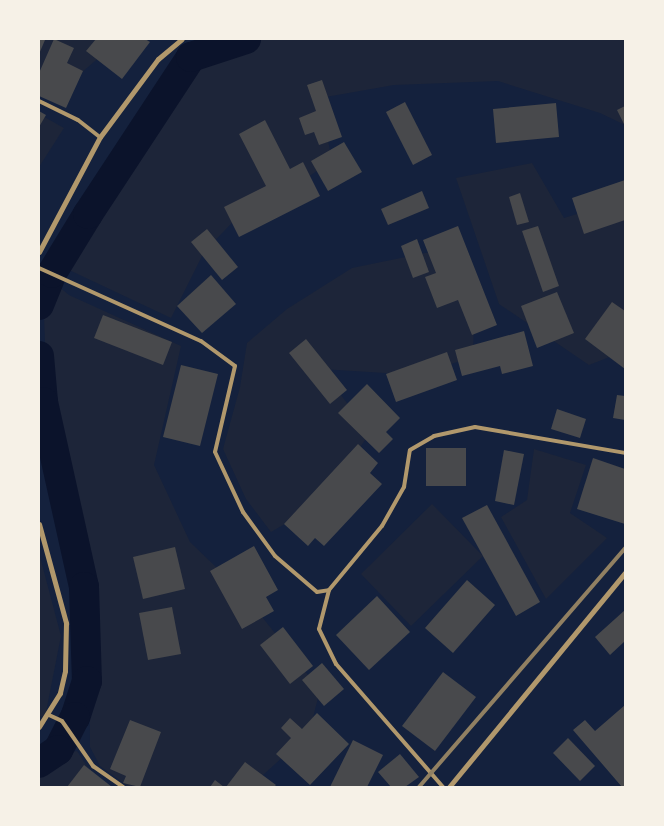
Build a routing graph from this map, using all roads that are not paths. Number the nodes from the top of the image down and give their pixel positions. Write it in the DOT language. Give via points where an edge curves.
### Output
graph roads {
  1 [pos="182,39"];
  2 [pos="39,101"];
  3 [pos="100,137"];
  4 [pos="39,252"];
  5 [pos="39,268"];
  6 [pos="625,453"];
  7 [pos="39,524"];
  8 [pos="625,573"];
  9 [pos="329,590"];
  10 [pos="49,714"];
  11 [pos="39,728"];
  12 [pos="123,787"];
  13 [pos="443,787"];
  14 [pos="449,787"];
  1 -- 3 [label="street" via="158,59"];
  2 -- 3 [label="lane" via="78,120"];
  3 -- 4 [label="street"];
  5 -- 9 [label="lane" via="201,342 235,366 215,452 242,512 275,556 317,592"];
  6 -- 9 [label="lane" via="475,427 434,436 410,450 404,487 382,526"];
  7 -- 10 [label="street" via="66,623 65,671 60,693"];
  8 -- 14 [label="street"];
  9 -- 13 [label="lane" via="319,629 336,664"];
  10 -- 11 [label="street"];
  10 -- 12 [label="lane" via="64,722 93,766"];
}
